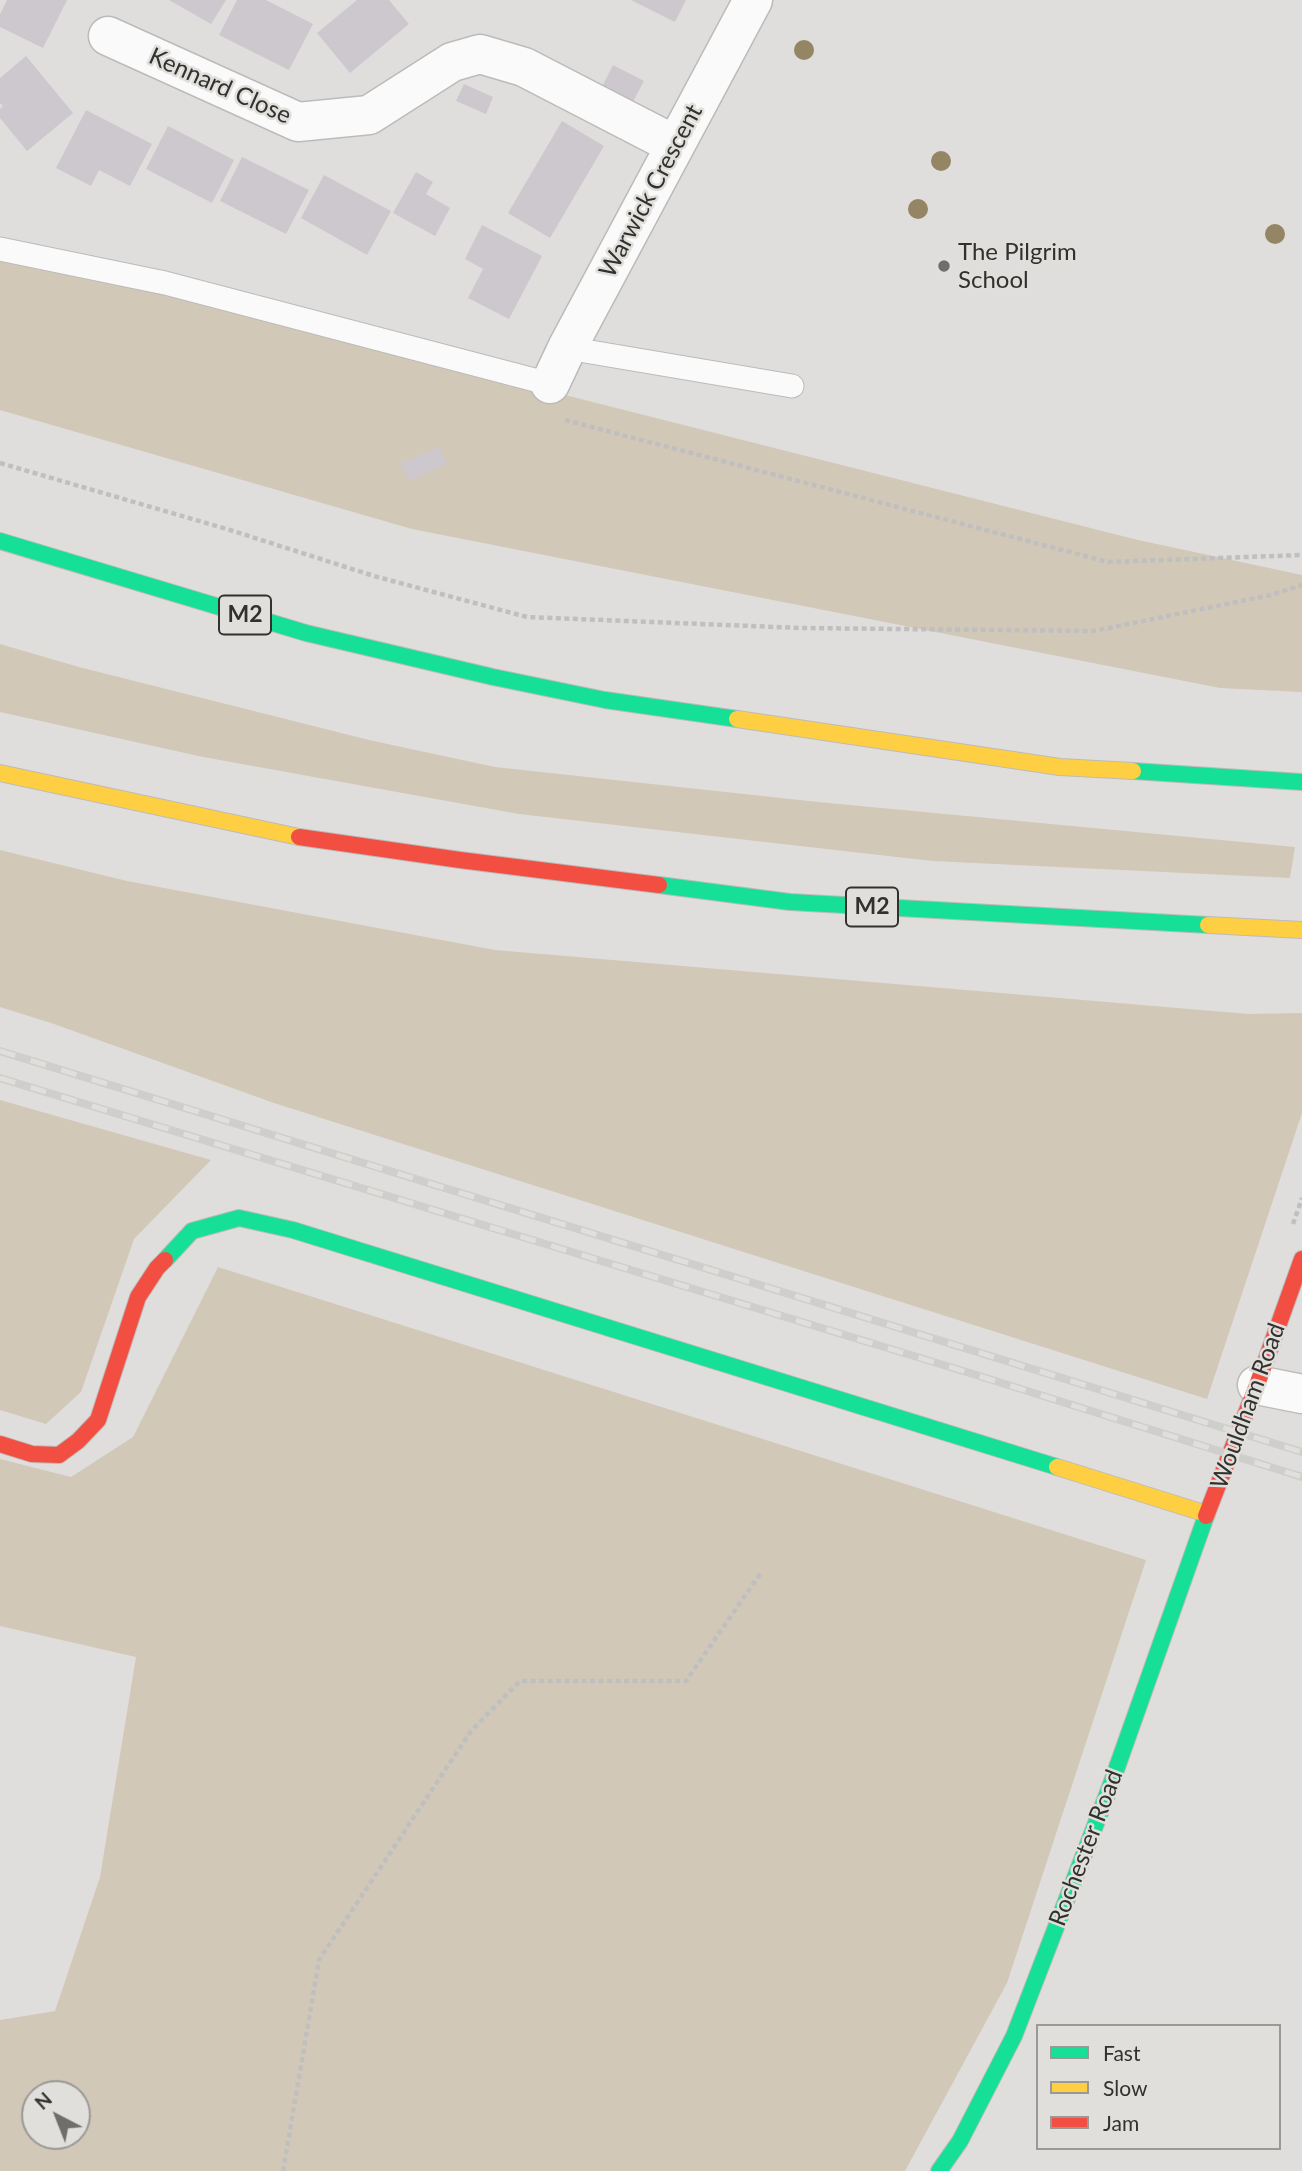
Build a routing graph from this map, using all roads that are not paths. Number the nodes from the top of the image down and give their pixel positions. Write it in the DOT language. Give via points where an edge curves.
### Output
graph roads {
  1 [pos="753,0"];
  2 [pos="108,36"];
  3 [pos="675,145"];
  4 [pos="0,249"];
  5 [pos="567,348"];
  6 [pos="792,386"];
  7 [pos="554,401"];
  8 [pos="0,541"];
  9 [pos="0,773"];
  10 [pos="1302,782"];
  11 [pos="1295,931"];
  12 [pos="1302,1259"];
  13 [pos="1257,1385"];
  14 [pos="1302,1394"];
  15 [pos="0,1444"];
  16 [pos="1207,1514"];
  17 [pos="939,2171"];
  1 -- 3 [label="street, Warwick Crescent"];
  2 -- 3 [label="street, Kennard Close" via="298,122 369,115 452,62 480,54 524,66"];
  3 -- 5 [label="street, Warwick Crescent"];
  4 -- 7 [label="lane" via="165,283"];
  5 -- 6 [label="lane"];
  5 -- 7 [label="street, Warwick Crescent"];
  8 -- 10 [label="main road, M2" via="306,633 605,700 1060,767"];
  9 -- 11 [label="main road, M2" via="282,834 790,902"];
  12 -- 13 [label="main road, Wouldham Road"];
  13 -- 14 [label="street"];
  13 -- 16 [label="main road, Wouldham Road"];
  15 -- 16 [label="main road" via="32,1454 59,1455 78,1441 99,1420 138,1297 158,1268 192,1231 239,1218 293,1230"];
  16 -- 17 [label="main road, Rochester Road" via="1110,1787 1014,2036 960,2141"];
}
